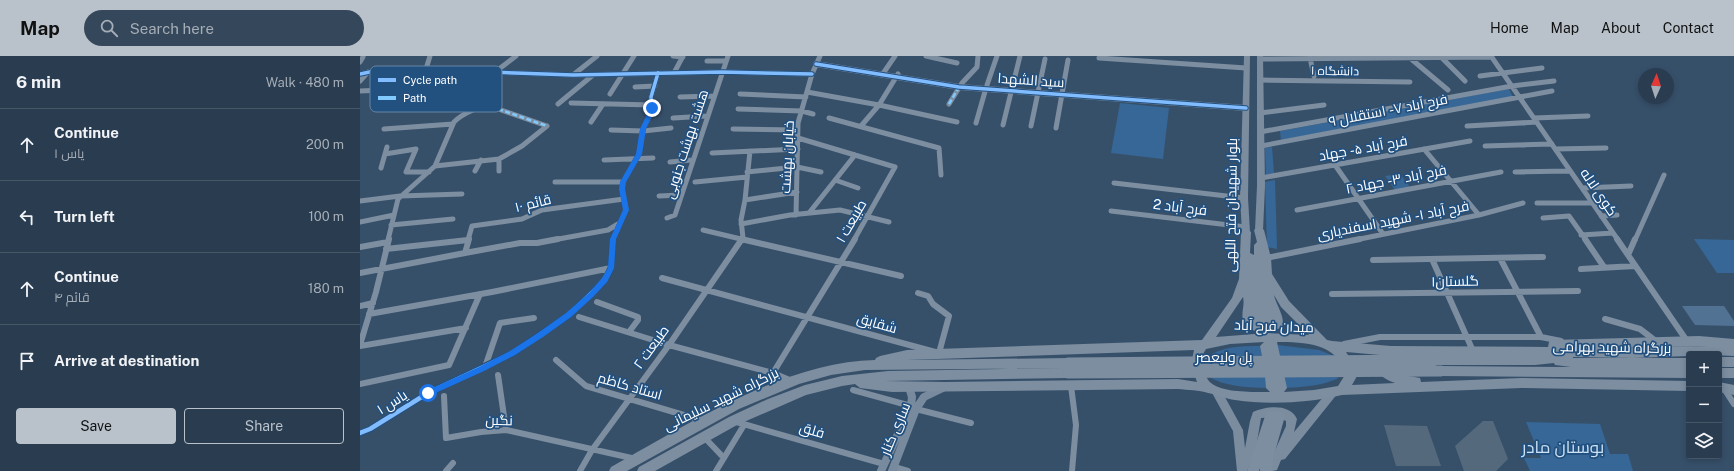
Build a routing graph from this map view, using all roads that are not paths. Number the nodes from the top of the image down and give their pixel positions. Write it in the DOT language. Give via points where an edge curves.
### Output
graph roads {
  1 [pos="430,56"];
  2 [pos="516,56"];
  3 [pos="597,56"];
  4 [pos="634,56"];
  5 [pos="674,56"];
  6 [pos="895,56"];
  7 [pos="926,56"];
  8 [pos="978,56"];
  9 [pos="997,56"];
  10 [pos="1020,56"];
  11 [pos="1247,56"];
  12 [pos="1492,56"];
  13 [pos="363,57"];
  14 [pos="683,57"];
  15 [pos="1260,57"];
  16 [pos="1396,57"];
  17 [pos="1442,57"];
  18 [pos="727,58"];
  19 [pos="1098,58"];
  20 [pos="1310,58"];
  21 [pos="1410,58"];
  22 [pos="1044,59"];
  23 [pos="818,60"];
  24 [pos="1068,60"];
  25 [pos="708,61"];
  26 [pos="360,62"];
  27 [pos="957,63"];
  28 [pos="427,66"];
  29 [pos="502,67"];
  30 [pos="1246,68"];
  31 [pos="1542,68"];
  32 [pos="368,72"];
  33 [pos="722,72"];
  34 [pos="502,73"];
  35 [pos="658,73"];
  36 [pos="674,73"];
  37 [pos="883,73"];
  38 [pos="1503,73"];
  39 [pos="360,74"];
  40 [pos="623,74"];
  41 [pos="812,74"];
  42 [pos="573,75"];
  43 [pos="592,75"];
  44 [pos="897,75"];
  45 [pos="1314,76"];
  46 [pos="1480,76"];
  47 [pos="1260,80"];
  48 [pos="360,81"];
  49 [pos="1465,81"];
  50 [pos="1554,81"];
  51 [pos="1410,82"];
  52 [pos="960,85"];
  53 [pos="655,86"];
  54 [pos="986,86"];
  55 [pos="1512,86"];
  56 [pos="635,87"];
  57 [pos="1012,88"];
  58 [pos="1038,90"];
  59 [pos="1448,90"];
  60 [pos="360,91"];
  61 [pos="370,91"];
  62 [pos="1064,92"];
  63 [pos="1552,92"];
  64 [pos="610,94"];
  65 [pos="740,94"];
  66 [pos="806,94"];
  67 [pos="714,96"];
  68 [pos="680,97"];
  69 [pos="1520,98"];
  70 [pos="571,103"];
  71 [pos="558,104"];
  72 [pos="603,104"];
  73 [pos="949,104"];
  74 [pos="652,105"];
  75 [pos="879,105"];
  76 [pos="1324,105"];
  77 [pos="1246,106"];
  78 [pos="738,109"];
  79 [pos="502,110"];
  80 [pos="802,111"];
  81 [pos="466,112"];
  82 [pos="1260,113"];
  83 [pos="813,114"];
  84 [pos="707,116"];
  85 [pos="1588,116"];
  86 [pos="673,118"];
  87 [pos="829,118"];
  88 [pos="1535,120"];
  89 [pos="591,122"];
  90 [pos="957,122"];
  91 [pos="976,123"];
  92 [pos="453,124"];
  93 [pos="1003,125"];
  94 [pos="861,126"];
  95 [pos="1031,126"];
  96 [pos="1467,126"];
  97 [pos="671,128"];
  98 [pos="1056,128"];
  99 [pos="733,129"];
  100 [pos="384,130"];
  101 [pos="611,130"];
  102 [pos="798,130"];
  103 [pos="643,131"];
  104 [pos="1260,132"];
  105 [pos="798,138"];
  106 [pos="1470,141"];
  107 [pos="1261,146"];
  108 [pos="1485,146"];
  109 [pos="1553,146"];
  110 [pos="387,147"];
  111 [pos="1606,148"];
  112 [pos="798,149"];
  113 [pos="1424,149"];
  114 [pos="750,151"];
  115 [pos="712,153"];
  116 [pos="385,154"];
  117 [pos="855,155"];
  118 [pos="653,158"];
  119 [pos="499,159"];
  120 [pos="481,160"];
  121 [pos="604,160"];
  122 [pos="636,160"];
  123 [pos="692,160"];
  124 [pos="670,162"];
  125 [pos="1335,165"];
  126 [pos="434,166"];
  127 [pos="797,167"];
  128 [pos="381,168"];
  129 [pos="474,171"];
  130 [pos="499,171"];
  131 [pos="1570,171"];
  132 [pos="429,172"];
  133 [pos="821,172"];
  134 [pos="1501,172"];
  135 [pos="1515,172"];
  136 [pos="747,174"];
  137 [pos="941,175"];
  138 [pos="1664,175"];
  139 [pos="1261,178"];
  140 [pos="835,180"];
  141 [pos="1451,181"];
  142 [pos="555,182"];
  143 [pos="623,182"];
  144 [pos="695,182"];
  145 [pos="1114,183"];
  146 [pos="1631,186"];
  147 [pos="858,188"];
  148 [pos="1582,188"];
  149 [pos="797,192"];
  150 [pos="462,194"];
  151 [pos="681,194"];
  152 [pos="400,196"];
  153 [pos="659,196"];
  154 [pos="1244,198"];
  155 [pos="1358,198"];
  156 [pos="624,199"];
  157 [pos="745,200"];
  158 [pos="360,201"];
  159 [pos="1523,203"];
  160 [pos="1537,203"];
  161 [pos="1592,203"];
  162 [pos="1297,210"];
  163 [pos="1111,211"];
  164 [pos="809,213"];
  165 [pos="394,215"];
  166 [pos="796,215"];
  167 [pos="1479,215"];
  168 [pos="1616,215"];
  169 [pos="1601,216"];
  170 [pos="868,217"];
  171 [pos="667,218"];
  172 [pos="1543,218"];
  173 [pos="453,219"];
  174 [pos="360,222"];
  175 [pos="621,222"];
  176 [pos="889,222"];
  177 [pos="741,224"];
  178 [pos="391,225"];
  179 [pos="1246,229"];
  180 [pos="703,230"];
  181 [pos="1260,230"];
  182 [pos="1612,233"];
  183 [pos="1383,234"];
  184 [pos="1581,235"];
  185 [pos="743,238"];
  186 [pos="468,240"];
  187 [pos="388,242"];
  188 [pos="360,247"];
  189 [pos="386,249"];
  190 [pos="465,253"];
  191 [pos="1628,255"];
  192 [pos="1266,258"];
  193 [pos="1500,258"];
  194 [pos="1543,258"];
  195 [pos="1432,259"];
  196 [pos="1373,260"];
  197 [pos="841,263"];
  198 [pos="1635,266"];
  199 [pos="1604,267"];
  200 [pos="611,268"];
  201 [pos="382,269"];
  202 [pos="1581,269"];
  203 [pos="360,273"];
  204 [pos="1267,274"];
  205 [pos="900,276"];
  206 [pos="662,278"];
  207 [pos="1244,279"];
  208 [pos="707,290"];
  209 [pos="1578,291"];
  210 [pos="1518,292"];
  211 [pos="918,293"];
  212 [pos="1447,293"];
  213 [pos="480,294"];
  214 [pos="1332,294"];
  215 [pos="597,302"];
  216 [pos="372,303"];
  217 [pos="360,306"];
  218 [pos="369,314"];
  219 [pos="579,317"];
  220 [pos="808,317"];
  221 [pos="534,318"];
  222 [pos="1605,319"];
  223 [pos="466,328"];
  224 [pos="629,332"];
  225 [pos="1467,337"];
  226 [pos="1541,337"];
  227 [pos="1687,341"];
  228 [pos="1657,342"];
  229 [pos="1734,343"];
  230 [pos="669,344"];
  231 [pos="1204,344"];
  232 [pos="1573,344"];
  233 [pos="1328,345"];
  234 [pos="360,346"];
  235 [pos="1134,346"];
  236 [pos="1269,346"];
  237 [pos="1391,351"];
  238 [pos="1473,351"];
  239 [pos="1524,351"];
  240 [pos="1734,351"];
  241 [pos="939,353"];
  242 [pos="1633,353"];
  243 [pos="556,360"];
  244 [pos="1535,360"];
  245 [pos="1722,362"];
  246 [pos="1734,362"];
  247 [pos="865,365"];
  248 [pos="485,367"];
  249 [pos="1068,368"];
  250 [pos="1686,369"];
  251 [pos="1686,369"];
  252 [pos="1686,369"];
  253 [pos="891,370"];
  254 [pos="1560,371"];
  255 [pos="1722,373"];
  256 [pos="1734,373"];
  257 [pos="773,374"];
  258 [pos="498,375"];
  259 [pos="792,381"];
  260 [pos="842,381"];
  261 [pos="1521,383"];
  262 [pos="1581,383"];
  263 [pos="360,384"];
  264 [pos="1138,385"];
  265 [pos="1071,386"];
  266 [pos="1686,386"];
  267 [pos="909,387"];
  268 [pos="945,387"];
  269 [pos="1276,388"];
  270 [pos="1725,388"];
  271 [pos="1212,389"];
  272 [pos="853,390"];
  273 [pos="1338,392"];
  274 [pos="444,396"];
  275 [pos="629,398"];
  276 [pos="1734,404"];
  277 [pos="914,408"];
  278 [pos="705,421"];
  279 [pos="738,423"];
  280 [pos="971,423"];
  281 [pos="506,430"];
  282 [pos="360,433"];
  283 [pos="704,438"];
  284 [pos="592,450"];
  285 [pos="724,458"];
  286 [pos="637,459"];
  287 [pos="453,463"];
  288 [pos="888,468"];
  289 [pos="1269,469"];
  290 [pos="648,470"];
  291 [pos="446,471"];
  292 [pos="580,471"];
  293 [pos="615,471"];
  294 [pos="716,471"];
  295 [pos="908,471"];
  296 [pos="1075,471"];
  297 [pos="1246,471"];
  1 -- 28 [label="street"];
  2 -- 29 [label="street"];
  3 -- 42 [label="street"];
  4 -- 40 [label="street"];
  5 -- 14 [label="street"];
  6 -- 37 [label="street"];
  7 -- 27 [label="street"];
  8 -- 52 [label="street" via="977,67"];
  9 -- 54 [label="street"];
  10 -- 57 [label="street"];
  11 -- 30 [label="main road, بلوار شهیدان فتح اللهی"];
  12 -- 17 [label="street"];
  12 -- 38 [label="street, کوی لاله"];
  13 -- 26 [label="street"];
  14 -- 36 [label="street"];
  15 -- 20 [label="street"];
  15 -- 47 [label="main road, بلوار شهیدان فتح اللهی"];
  16 -- 20 [label="street"];
  16 -- 21 [label="street"];
  17 -- 21 [label="street"];
  17 -- 49 [label="street"];
  18 -- 25 [label="street"];
  18 -- 33 [label="street, هشت بهشت جنوبی"];
  19 -- 30 [label="street"];
  20 -- 45 [label="street"];
  21 -- 59 [label="street"];
  22 -- 58 [label="street"];
  23 -- 37 [label="street, سید الشهدا"];
  23 -- 41 [label="street, خیابان بهشت"];
  24 -- 62 [label="street"];
  30 -- 77 [label="main road, بلوار شهیدان فتح اللهی"];
  31 -- 38 [label="street"];
  32 -- 39 [label="street"];
  32 -- 48 [label="street"];
  33 -- 36 [label="street"];
  33 -- 41 [label="street"];
  33 -- 67 [label="street, هشت بهشت جنوبی"];
  34 -- 42 [label="street"];
  35 -- 36 [label="street"];
  35 -- 40 [label="street"];
  35 -- 53 [label="street"];
  37 -- 44 [label="street, سید الشهدا"];
  38 -- 46 [label="street"];
  38 -- 55 [label="street, کوی لاله"];
  40 -- 43 [label="street"];
  40 -- 64 [label="street"];
  41 -- 66 [label="street, خیابان بهشت"];
  42 -- 43 [label="street"];
  43 -- 71 [label="street"];
  44 -- 52 [label="street, سید الشهدا"];
  44 -- 75 [label="street"];
  47 -- 51 [label="street, دانشگاه ۱"];
  47 -- 82 [label="main road, بلوار شهیدان فتح اللهی"];
  50 -- 55 [label="street"];
  52 -- 54 [label="street, سید الشهدا"];
  52 -- 73 [label="street"];
  53 -- 56 [label="street"];
  53 -- 74 [label="street" via="651,97"];
  54 -- 57 [label="street, سید الشهدا"];
  54 -- 91 [label="street"];
  55 -- 69 [label="street, کوی لاله"];
  55 -- 104 [label="street"];
  57 -- 58 [label="street, سید الشهدا"];
  57 -- 93 [label="street"];
  58 -- 62 [label="street, سید الشهدا"];
  58 -- 95 [label="street"];
  60 -- 61 [label="street"];
  62 -- 77 [label="street, سید الشهدا"];
  62 -- 98 [label="street"];
  63 -- 69 [label="street, فرح آباد ۷ - استقلال ۹"];
  65 -- 66 [label="street"];
  66 -- 75 [label="street"];
  66 -- 80 [label="street, خیابان بهشت"];
  67 -- 68 [label="street"];
  67 -- 84 [label="street, هشت بهشت جنوبی"];
  69 -- 88 [label="street, کوی لاله"];
  69 -- 107 [label="street, فرح آباد ۷ - استقلال ۹"];
  70 -- 72 [label="street"];
  72 -- 74 [label="street"];
  72 -- 89 [label="street"];
  74 -- 103 [label="street" via="652,112"];
  75 -- 90 [label="street"];
  75 -- 94 [label="street"];
  76 -- 82 [label="street"];
  77 -- 154 [label="main road, بلوار شهیدان فتح اللهی"];
  78 -- 80 [label="street"];
  79 -- 119 [label="street" via="547,126 522,146"];
  80 -- 83 [label="street"];
  80 -- 102 [label="street, خیابان بهشت"];
  81 -- 92 [label="street"];
  82 -- 104 [label="main road, بلوار شهیدان فتح اللهی"];
  84 -- 86 [label="street"];
  84 -- 123 [label="street, هشت بهشت جنوبی"];
  85 -- 88 [label="street"];
  87 -- 94 [label="street"];
  88 -- 96 [label="street"];
  88 -- 109 [label="street, کوی لاله"];
  92 -- 100 [label="street"];
  92 -- 126 [label="street"];
  94 -- 137 [label="street" via="938,148"];
  97 -- 103 [label="street"];
  99 -- 102 [label="street"];
  101 -- 103 [label="street"];
  102 -- 105 [label="street, خیابان بهشت"];
  103 -- 122 [label="street"];
  104 -- 107 [label="main road, بلوار شهیدان فتح اللهی"];
  105 -- 112 [label="street, خیابان بهشت"];
  105 -- 117 [label="street, طبیعت ۱"];
  106 -- 113 [label="street, فرح آباد ۵ - جهاد"];
  107 -- 139 [label="main road, بلوار شهیدان فتح اللهی"];
  108 -- 109 [label="street"];
  109 -- 111 [label="street"];
  109 -- 131 [label="street, کوی لاله"];
  110 -- 116 [label="street"];
  112 -- 114 [label="street"];
  112 -- 127 [label="street, خیابان بهشت"];
  113 -- 125 [label="street, فرح آباد ۵ - جهاد"];
  113 -- 141 [label="street"];
  114 -- 115 [label="street"];
  114 -- 136 [label="street"];
  116 -- 128 [label="street"];
  116 -- 132 [label="street" via="416,149 406,172"];
  117 -- 140 [label="street"];
  117 -- 170 [label="street, طبیعت ۱" via="895,167"];
  118 -- 122 [label="street"];
  119 -- 120 [label="street"];
  119 -- 130 [label="street"];
  120 -- 126 [label="street"];
  120 -- 129 [label="street"];
  121 -- 122 [label="street"];
  122 -- 143 [label="street"];
  123 -- 124 [label="street"];
  123 -- 151 [label="street, هشت بهشت جنوبی"];
  125 -- 139 [label="street, فرح آباد ۵ - جهاد"];
  125 -- 155 [label="street"];
  126 -- 132 [label="street"];
  127 -- 133 [label="street"];
  127 -- 136 [label="street"];
  127 -- 149 [label="street, خیابان بهشت"];
  131 -- 135 [label="street"];
  131 -- 148 [label="street, کوی لاله"];
  132 -- 152 [label="street"];
  134 -- 141 [label="street, فرح آباد ۳ - جهاد ۲"];
  136 -- 144 [label="street"];
  136 -- 157 [label="street"];
  138 -- 191 [label="street"];
  139 -- 181 [label="main road, بلوار شهیدان فتح اللهی"];
  140 -- 147 [label="street"];
  140 -- 164 [label="street"];
  141 -- 155 [label="street, فرح آباد ۳ - جهاد ۲"];
  141 -- 167 [label="street"];
  142 -- 143 [label="street"];
  143 -- 156 [label="street"];
  145 -- 154 [label="street"];
  146 -- 148 [label="street"];
  148 -- 161 [label="street, کوی لاله"];
  149 -- 157 [label="street"];
  149 -- 166 [label="street, خیابان بهشت"];
  150 -- 152 [label="street"];
  151 -- 153 [label="street"];
  151 -- 171 [label="street, هشت بهشت جنوبی" via="674,215"];
  152 -- 158 [label="street"];
  152 -- 165 [label="street"];
  154 -- 179 [label="main road, بلوار شهیدان فتح اللهی"];
  155 -- 162 [label="street, فرح آباد ۳ - جهاد ۲"];
  155 -- 183 [label="street"];
  156 -- 175 [label="street" via="626,210"];
  156 -- 186 [label="street, قائم ۱۰" via="542,210 522,219 472,226"];
  157 -- 177 [label="street"];
  159 -- 167 [label="street, فرح آباد ۱ - شهید اسفندیاری"];
  160 -- 161 [label="street"];
  161 -- 169 [label="street, کوی لاله"];
  163 -- 179 [label="street, فرح آباد 2"];
  164 -- 166 [label="street"];
  164 -- 170 [label="street" via="840,210"];
  165 -- 174 [label="street"];
  165 -- 178 [label="street"];
  166 -- 177 [label="street"];
  167 -- 183 [label="street, فرح آباد ۱ - شهید اسفندیاری"];
  168 -- 169 [label="street"];
  169 -- 182 [label="street, کوی لاله"];
  170 -- 176 [label="street"];
  170 -- 197 [label="street, طبیعت ۱"];
  172 -- 184 [label="street" via="1568,216"];
  173 -- 178 [label="street"];
  175 -- 190 [label="street" via="608,230"];
  175 -- 200 [label="street" via="613,239"];
  177 -- 185 [label="street"];
  178 -- 187 [label="street"];
  179 -- 181 [label="highway" via="1254,293 1265,324 1259,275"];
  179 -- 207 [label="highway, بلوار شهیدان فتح اللهی"];
  180 -- 185 [label="street"];
  181 -- 192 [label="highway, بلوار شهیدان فتح اللهی"];
  182 -- 184 [label="street"];
  182 -- 191 [label="street, کوی لاله"];
  183 -- 192 [label="street, فرح آباد ۱ - شهید اسفندیاری"];
  184 -- 199 [label="street"];
  185 -- 197 [label="street"];
  185 -- 208 [label="street, طبیعت ۲"];
  186 -- 189 [label="street"];
  186 -- 190 [label="street"];
  187 -- 188 [label="street"];
  187 -- 189 [label="street"];
  189 -- 201 [label="street"];
  190 -- 201 [label="street"];
  191 -- 198 [label="street, کوی لاله"];
  192 -- 204 [label="highway, بلوار شهیدان فتح اللهی"];
  193 -- 194 [label="street"];
  193 -- 195 [label="street"];
  193 -- 210 [label="street"];
  195 -- 196 [label="street"];
  195 -- 212 [label="street"];
  197 -- 205 [label="street"];
  197 -- 220 [label="street, طبیعت ۱"];
  198 -- 199 [label="street"];
  198 -- 227 [label="street, کوی لاله"];
  199 -- 202 [label="street"];
  200 -- 213 [label="street"];
  200 -- 248 [label="street, یاس ۱" via="596,290 569,315 513,353"];
  201 -- 203 [label="street"];
  201 -- 216 [label="street"];
  204 -- 207 [label="highway" via="1270,302 1278,320 1278,324 1272,327 1257,326 1248,320 1249,300"];
  204 -- 233 [label="highway, بلوار شهیدان فتح اللهی" via="1285,304"];
  206 -- 208 [label="street, شقایق"];
  207 -- 231 [label="highway, بلوار شهیدان فتح اللهی" via="1237,300"];
  208 -- 220 [label="street, شقایق"];
  208 -- 230 [label="street, طبیعت ۲"];
  209 -- 210 [label="street, گلستان۱"];
  210 -- 212 [label="street, گلستان۱"];
  210 -- 226 [label="street"];
  211 -- 241 [label="street" via="928,296 933,304 949,316"];
  212 -- 214 [label="street, گلستان۱"];
  212 -- 225 [label="street"];
  213 -- 218 [label="street"];
  213 -- 223 [label="street"];
  215 -- 224 [label="street" via="638,317"];
  216 -- 217 [label="street"];
  216 -- 218 [label="street"];
  218 -- 234 [label="street"];
  219 -- 224 [label="street"];
  220 -- 241 [label="street, شقایق"];
  220 -- 257 [label="street, طبیعت ۱"];
  221 -- 248 [label="street" via="500,323"];
  222 -- 228 [label="street" via="1640,329"];
  223 -- 234 [label="street"];
  223 -- 263 [label="street" via="449,365"];
  224 -- 230 [label="street"];
  225 -- 226 [label="street"];
  225 -- 233 [label="street" via="1380,337"];
  225 -- 238 [label="street"];
  226 -- 232 [label="street"];
  227 -- 228 [label="highway"];
  227 -- 229 [label="highway"];
  228 -- 232 [label="highway"];
  230 -- 257 [label="street"];
  230 -- 275 [label="street, طبیعت ۲"];
  231 -- 233 [label="highway, میدان فرح آباد" via="1250,337 1304,340"];
  231 -- 235 [label="highway, میدان فرح آباد"];
  231 -- 271 [label="highway" via="1196,354 1196,364 1200,377"];
  232 -- 239 [label="highway"];
  233 -- 237 [label="highway, میدان فرح آباد"];
  233 -- 273 [label="highway" via="1343,356 1349,366 1351,376"];
  235 -- 241 [label="highway, میدان فرح آباد"];
  235 -- 264 [label="highway" via="1144,352 1150,360 1151,370 1147,379"];
  236 -- 269 [label="highway" via="1270,366"];
  237 -- 238 [label="highway, میدان فرح آباد"];
  237 -- 261 [label="highway" via="1382,356 1380,364 1389,376 1402,381"];
  238 -- 239 [label="highway, میدان فرح آباد"];
  239 -- 242 [label="highway"];
  240 -- 242 [label="highway"];
  241 -- 247 [label="highway, میدان فرح آباد" via="900,357"];
  242 -- 244 [label="highway"];
  243 -- 275 [label="street, استاد کاظم" via="586,386"];
  244 -- 249 [label="highway, پل ولیعصر, bridge"];
  244 -- 250 [label="highway, بزرگراه شهید بهرامی"];
  245 -- 246 [label="highway"];
  247 -- 253 [label="highway, بزرگراه شهید سلیمانی"];
  247 -- 259 [label="highway, بزرگراه شهید سلیمانی"];
  248 -- 282 [label="street, یاس ۱" via="428,393"];
  249 -- 253 [label="highway, پل ولیعصر"];
  249 -- 254 [label="highway, پل ولیعصر, bridge"];
  251 -- 254 [label="highway, بزرگراه شهید بهرامی"];
  252 -- 262 [label="highway"];
  253 -- 260 [label="highway, بزرگراه شهید سلیمانی"];
  255 -- 256 [label="highway"];
  257 -- 259 [label="street"];
  258 -- 281 [label="street"];
  259 -- 278 [label="highway, بزرگراه شهید سلیمانی"];
  260 -- 267 [label="highway"];
  260 -- 279 [label="highway, بزرگراه شهید سلیمانی" via="805,390"];
  261 -- 262 [label="highway"];
  261 -- 273 [label="highway"];
  262 -- 266 [label="highway"];
  264 -- 265 [label="highway"];
  264 -- 271 [label="highway" via="1178,384"];
  265 -- 268 [label="highway"];
  265 -- 296 [label="street" via="1076,425"];
  267 -- 268 [label="highway"];
  267 -- 277 [label="main road, ساری کنار"];
  268 -- 277 [label="main road, ساری کنار" via="924,398"];
  270 -- 276 [label="street"];
  271 -- 273 [label="highway" via="1247,396 1287,398"];
  271 -- 297 [label="main road" via="1238,430"];
  272 -- 277 [label="street"];
  273 -- 289 [label="main road"];
  274 -- 281 [label="street, نگین" via="446,438"];
  275 -- 278 [label="street, استاد کاظم"];
  275 -- 284 [label="street, طبیعت ۲"];
  277 -- 280 [label="street"];
  277 -- 288 [label="main road, ساری کنار"];
  278 -- 286 [label="highway, بزرگراه شهید سلیمانی"];
  279 -- 283 [label="highway, بزرگراه شهید سلیمانی"];
  279 -- 285 [label="street"];
  279 -- 288 [label="street, فلق"];
  281 -- 284 [label="street, نگین"];
  283 -- 285 [label="street"];
  283 -- 290 [label="highway, بزرگراه شهید سلیمانی"];
  284 -- 286 [label="street, نگین"];
  284 -- 292 [label="street, طبیعت ۲"];
  285 -- 294 [label="street"];
  286 -- 293 [label="highway, بزرگراه شهید سلیمانی"];
  287 -- 291 [label="street"];
  288 -- 295 [label="street, فلق"];
  289 -- 297 [label="highway" via="1267,459 1275,416"];
  289 -- 297 [label="main road" via="1291,426 1292,419 1284,413 1257,415"];
}
